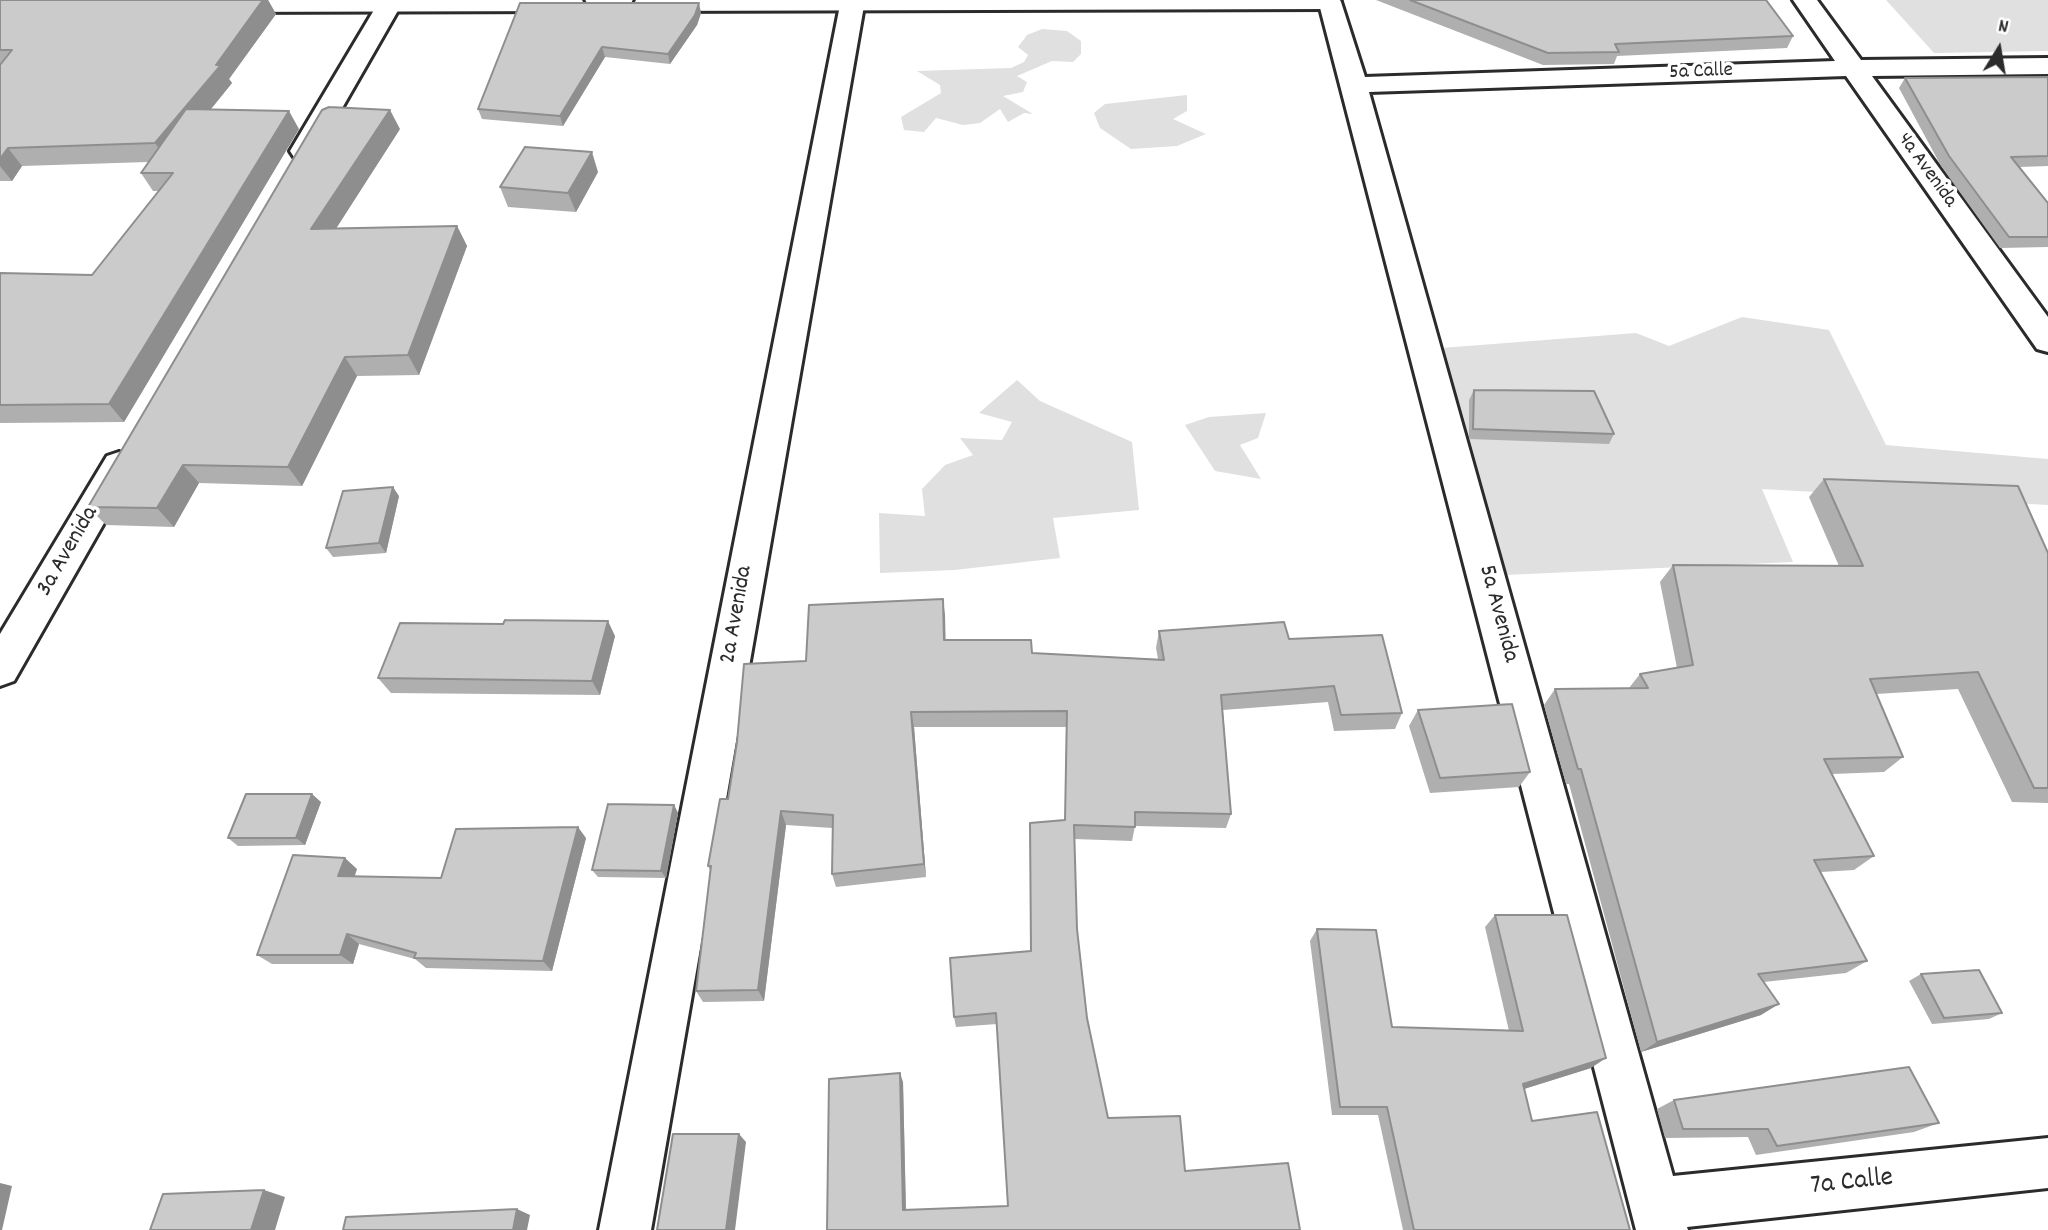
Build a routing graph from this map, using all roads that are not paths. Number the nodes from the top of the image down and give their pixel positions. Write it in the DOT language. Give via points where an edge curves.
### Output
graph roads {
  1 [pos="1805,0"];
  2 [pos="1329,1"];
  3 [pos="391,2"];
  4 [pos="852,2"];
  5 [pos="594,4"];
  6 [pos="621,4"];
  7 [pos="195,5"];
  8 [pos="2048,66"];
  9 [pos="1852,68"];
  10 [pos="1354,85"];
  11 [pos="290,174"];
  12 [pos="2048,341"];
  13 [pos="135,439"];
  14 [pos="0,669"];
  15 [pos="2048,1163"];
  16 [pos="1658,1217"];
  17 [pos="625,1230"];
  1 -- 9 [label="street, 4a Avenida"];
  2 -- 4 [label="street"];
  2 -- 10 [label="street, 5a Avenida"];
  3 -- 5 [label="street"];
  3 -- 7 [label="street"];
  3 -- 11 [label="street"];
  4 -- 6 [label="street"];
  4 -- 17 [label="street, 2a Avenida"];
  8 -- 9 [label="street, 5a Calle"];
  9 -- 10 [label="street, 5a Calle"];
  9 -- 12 [label="street, 4a Avenida"];
  10 -- 16 [label="street, 5a Avenida"];
  13 -- 14 [label="street, 3a Avenida"];
  15 -- 16 [label="street, 7a Calle"];
}
